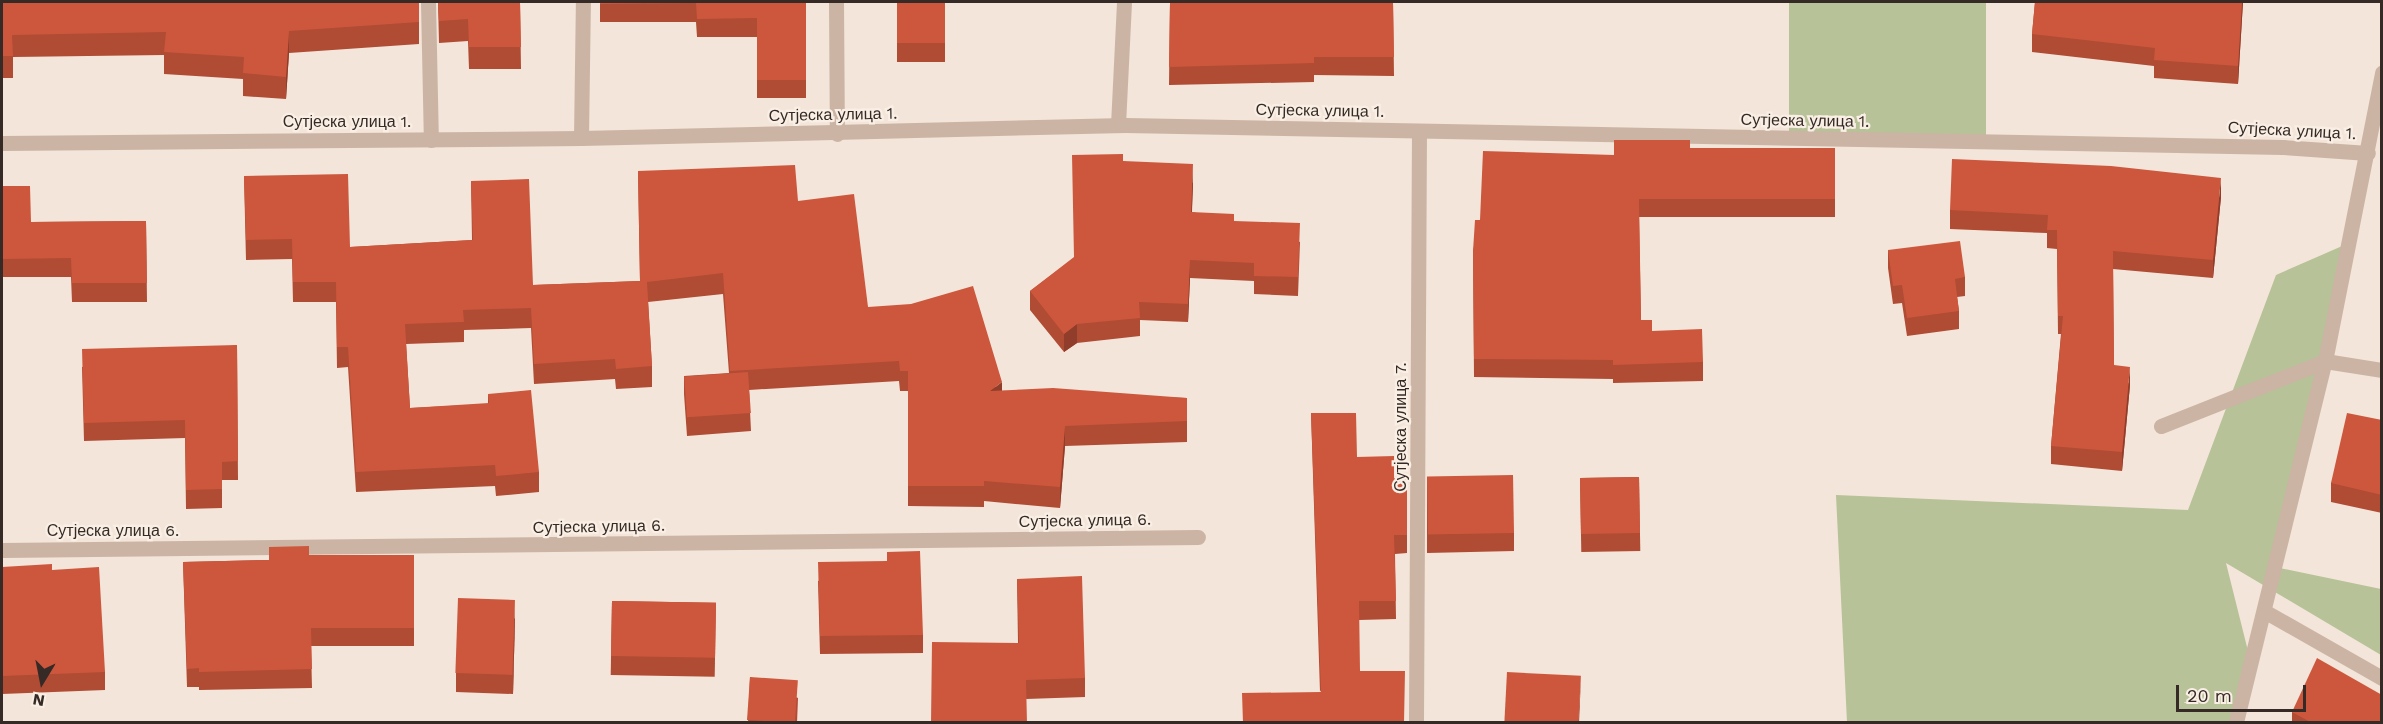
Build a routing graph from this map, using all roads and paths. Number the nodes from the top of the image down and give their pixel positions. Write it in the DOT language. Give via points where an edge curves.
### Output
graph roads {
  1 [pos="428,2"];
  2 [pos="583,2"];
  3 [pos="836,2"];
  4 [pos="1124,2"];
  5 [pos="2382,73"];
  6 [pos="1118,125"];
  7 [pos="1419,131"];
  8 [pos="837,134"];
  9 [pos="581,138"];
  10 [pos="431,140"];
  11 [pos="2,143"];
  12 [pos="2368,153"];
  13 [pos="2325,361"];
  14 [pos="2382,370"];
  15 [pos="2161,426"];
  16 [pos="1198,537"];
  17 [pos="2,550"];
  18 [pos="2264,612"];
  19 [pos="2382,678"];
  20 [pos="1416,723"];
  21 [pos="2236,723"];
  1 -- 10 [label="street"];
  2 -- 9 [label="street"];
  3 -- 8 [label="street"];
  4 -- 6 [label="street"];
  5 -- 12 [label="street"];
  6 -- 7 [label="street, Сутјеска улица 1."];
  6 -- 8 [label="street, Сутјеска улица 1."];
  7 -- 12 [label="street, Сутјеска улица 1." via="2271,147"];
  7 -- 20 [label="street, Сутјеска улица 7."];
  8 -- 9 [label="street, Сутјеска улица 1."];
  9 -- 10 [label="street, Сутјеска улица 1."];
  10 -- 11 [label="street, Сутјеска улица 1."];
  12 -- 13 [label="street, Сутјеска улица 1."];
  13 -- 14 [label="street"];
  13 -- 15 [label="street"];
  13 -- 18 [label="street, Сутјеска улица 1."];
  16 -- 17 [label="street, Сутјеска улица 6."];
  18 -- 19 [label="street"];
  18 -- 21 [label="street, Сутјеска улица 1."];
}
